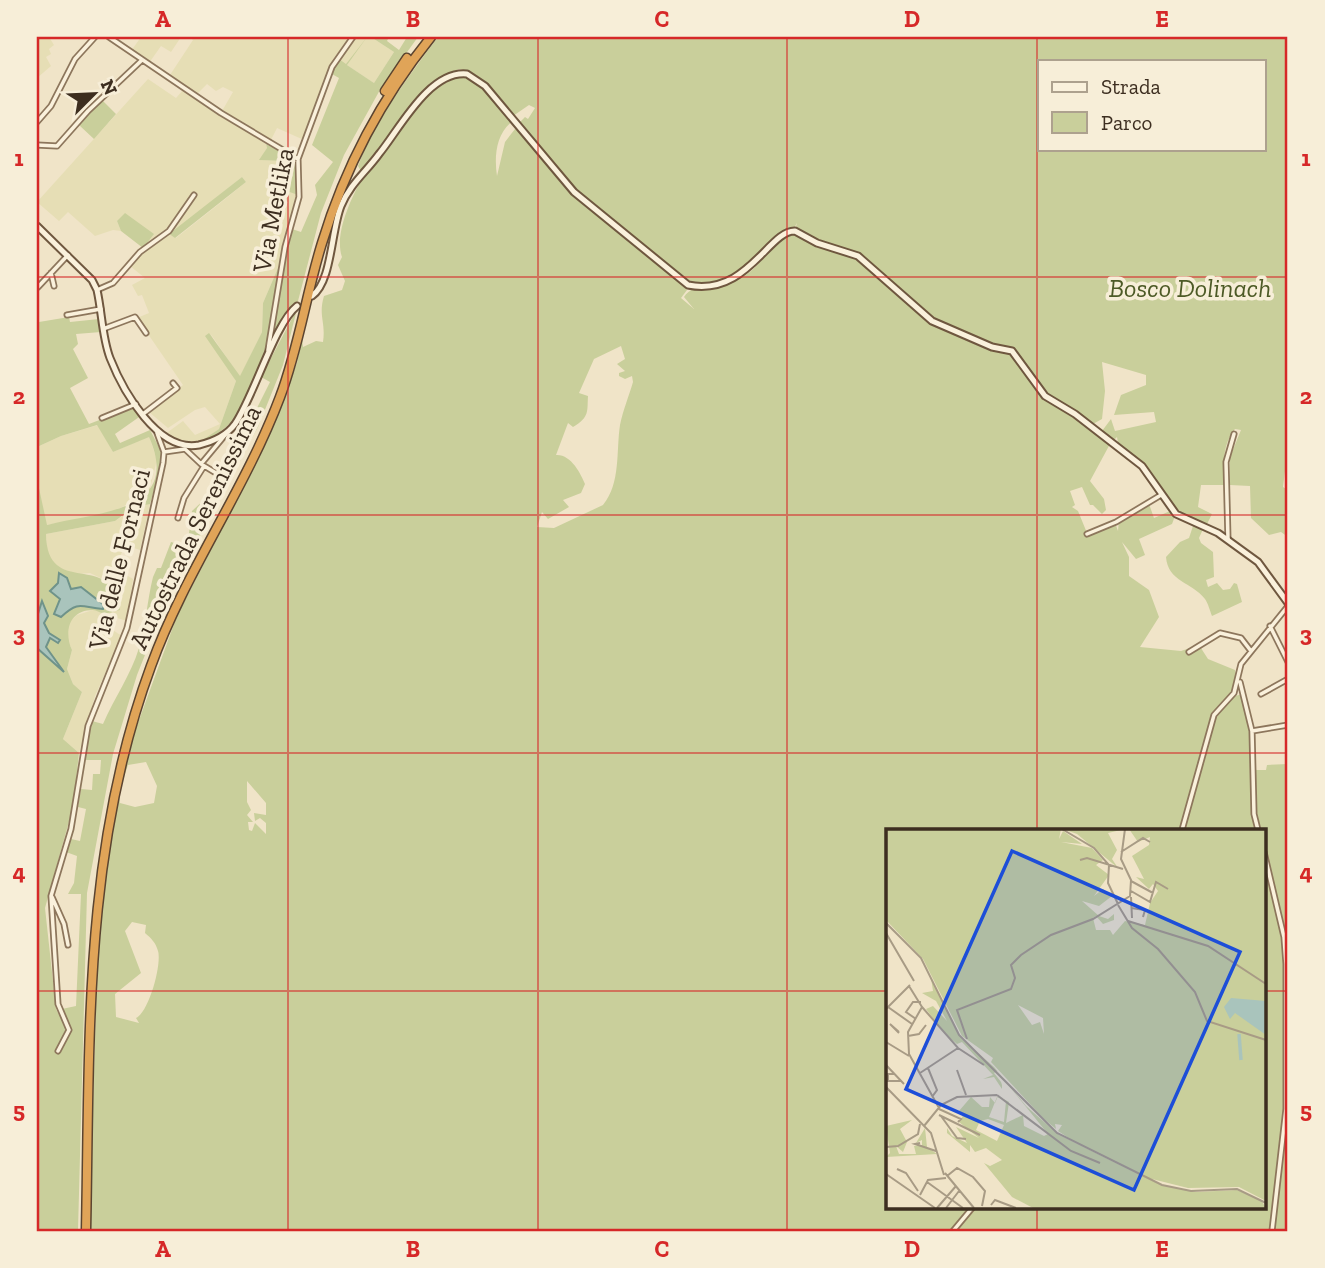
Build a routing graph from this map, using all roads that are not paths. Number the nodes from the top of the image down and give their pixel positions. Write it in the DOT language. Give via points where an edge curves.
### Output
graph roads {
  1 [pos="95,37"];
  2 [pos="110,37"];
  3 [pos="353,37"];
  4 [pos="424,37"];
  5 [pos="431,37"];
  6 [pos="142,60"];
  7 [pos="37,122"];
  8 [pos="37,145"];
  9 [pos="298,159"];
  10 [pos="194,195"];
  11 [pos="37,227"];
  12 [pos="69,254"];
  13 [pos="51,273"];
  14 [pos="38,286"];
  15 [pos="54,286"];
  16 [pos="97,290"];
  17 [pos="312,296"];
  18 [pos="297,306"];
  19 [pos="101,309"];
  20 [pos="67,315"];
  21 [pos="103,329"];
  22 [pos="146,333"];
  23 [pos="268,359"];
  24 [pos="173,383"];
  25 [pos="137,404"];
  26 [pos="143,414"];
  27 [pos="102,418"];
  28 [pos="226,432"];
  29 [pos="158,433"];
  30 [pos="1234,434"];
  31 [pos="164,452"];
  32 [pos="202,465"];
  33 [pos="216,473"];
  34 [pos="1161,495"];
  35 [pos="178,518"];
  36 [pos="1088,534"];
  37 [pos="1228,539"];
  38 [pos="1288,605"];
  39 [pos="1270,626"];
  40 [pos="1251,651"];
  41 [pos="1189,652"];
  42 [pos="1288,662"];
  43 [pos="1239,676"];
  44 [pos="1288,679"];
  45 [pos="1242,692"];
  46 [pos="1234,693"];
  47 [pos="1261,694"];
  48 [pos="1288,724"];
  49 [pos="1252,731"];
  50 [pos="1183,829"];
  51 [pos="1258,829"];
  52 [pos="1266,860"];
  53 [pos="51,896"];
  54 [pos="68,945"];
  55 [pos="58,1051"];
  56 [pos="972,1208"];
  57 [pos="83,1231"];
  58 [pos="953,1231"];
  59 [pos="1272,1231"];
  1 -- 7 [label="street" via="75,59 51,106"];
  2 -- 6 [label="street"];
  3 -- 9 [label="street, Via Metlika" via="332,67"];
  4 -- 57 [label="highway, Autostrada Serenissima" via="377,104 342,172 317,242 272,403 169,608 122,737 99,839 90,914"];
  5 -- 57 [label="highway, Autostrada Serenissima" via="390,93 350,166 322,243 277,404 173,610 127,739 110,808 95,914"];
  6 -- 8 [label="street" via="57,146"];
  6 -- 9 [label="street"];
  9 -- 23 [label="street, Via Metlika" via="299,197 285,247"];
  10 -- 16 [label="street" via="169,231 113,283"];
  11 -- 12 [label="street"];
  12 -- 13 [label="street"];
  12 -- 16 [label="street"];
  13 -- 14 [label="street"];
  13 -- 15 [label="street"];
  16 -- 19 [label="street"];
  17 -- 34 [label="street" via="327,275 331,239 346,195 408,111 448,77 467,74 479,80 574,192 688,285 738,277 783,234 795,231 859,256 924,316 1012,352 1045,396 1146,471"];
  18 -- 23 [label="street"];
  19 -- 20 [label="street"];
  19 -- 21 [label="street"];
  21 -- 22 [label="street" via="135,317"];
  21 -- 25 [label="street" via="111,360"];
  23 -- 28 [label="street" via="235,424"];
  24 -- 26 [label="street" via="177,388"];
  25 -- 26 [label="street"];
  25 -- 27 [label="street"];
  26 -- 29 [label="street"];
  28 -- 29 [label="street" via="194,446 172,442"];
  28 -- 32 [label="street"];
  29 -- 31 [label="street, Via delle Fornaci"];
  30 -- 37 [label="street" via="1226,462"];
  31 -- 32 [label="street" via="186,449"];
  31 -- 53 [label="street, Via delle Fornaci" via="127,628 88,726 71,829"];
  32 -- 33 [label="street"];
  32 -- 35 [label="street"];
  34 -- 36 [label="street"];
  34 -- 37 [label="street" via="1181,518"];
  37 -- 38 [label="street" via="1258,562"];
  38 -- 39 [label="street"];
  39 -- 40 [label="street"];
  39 -- 42 [label="street"];
  40 -- 41 [label="street" via="1241,638 1220,633"];
  40 -- 43 [label="street"];
  43 -- 45 [label="street"];
  43 -- 46 [label="street"];
  44 -- 47 [label="street"];
  45 -- 46 [label="street"];
  45 -- 49 [label="street"];
  46 -- 50 [label="street" via="1214,715"];
  48 -- 49 [label="street"];
  49 -- 51 [label="street"];
  52 -- 59 [label="street" via="1286,964 1286,1109"];
  53 -- 54 [label="street"];
  53 -- 55 [label="street, Via delle Fornaci" via="58,1004 69,1030"];
  56 -- 58 [label="street"];
}
